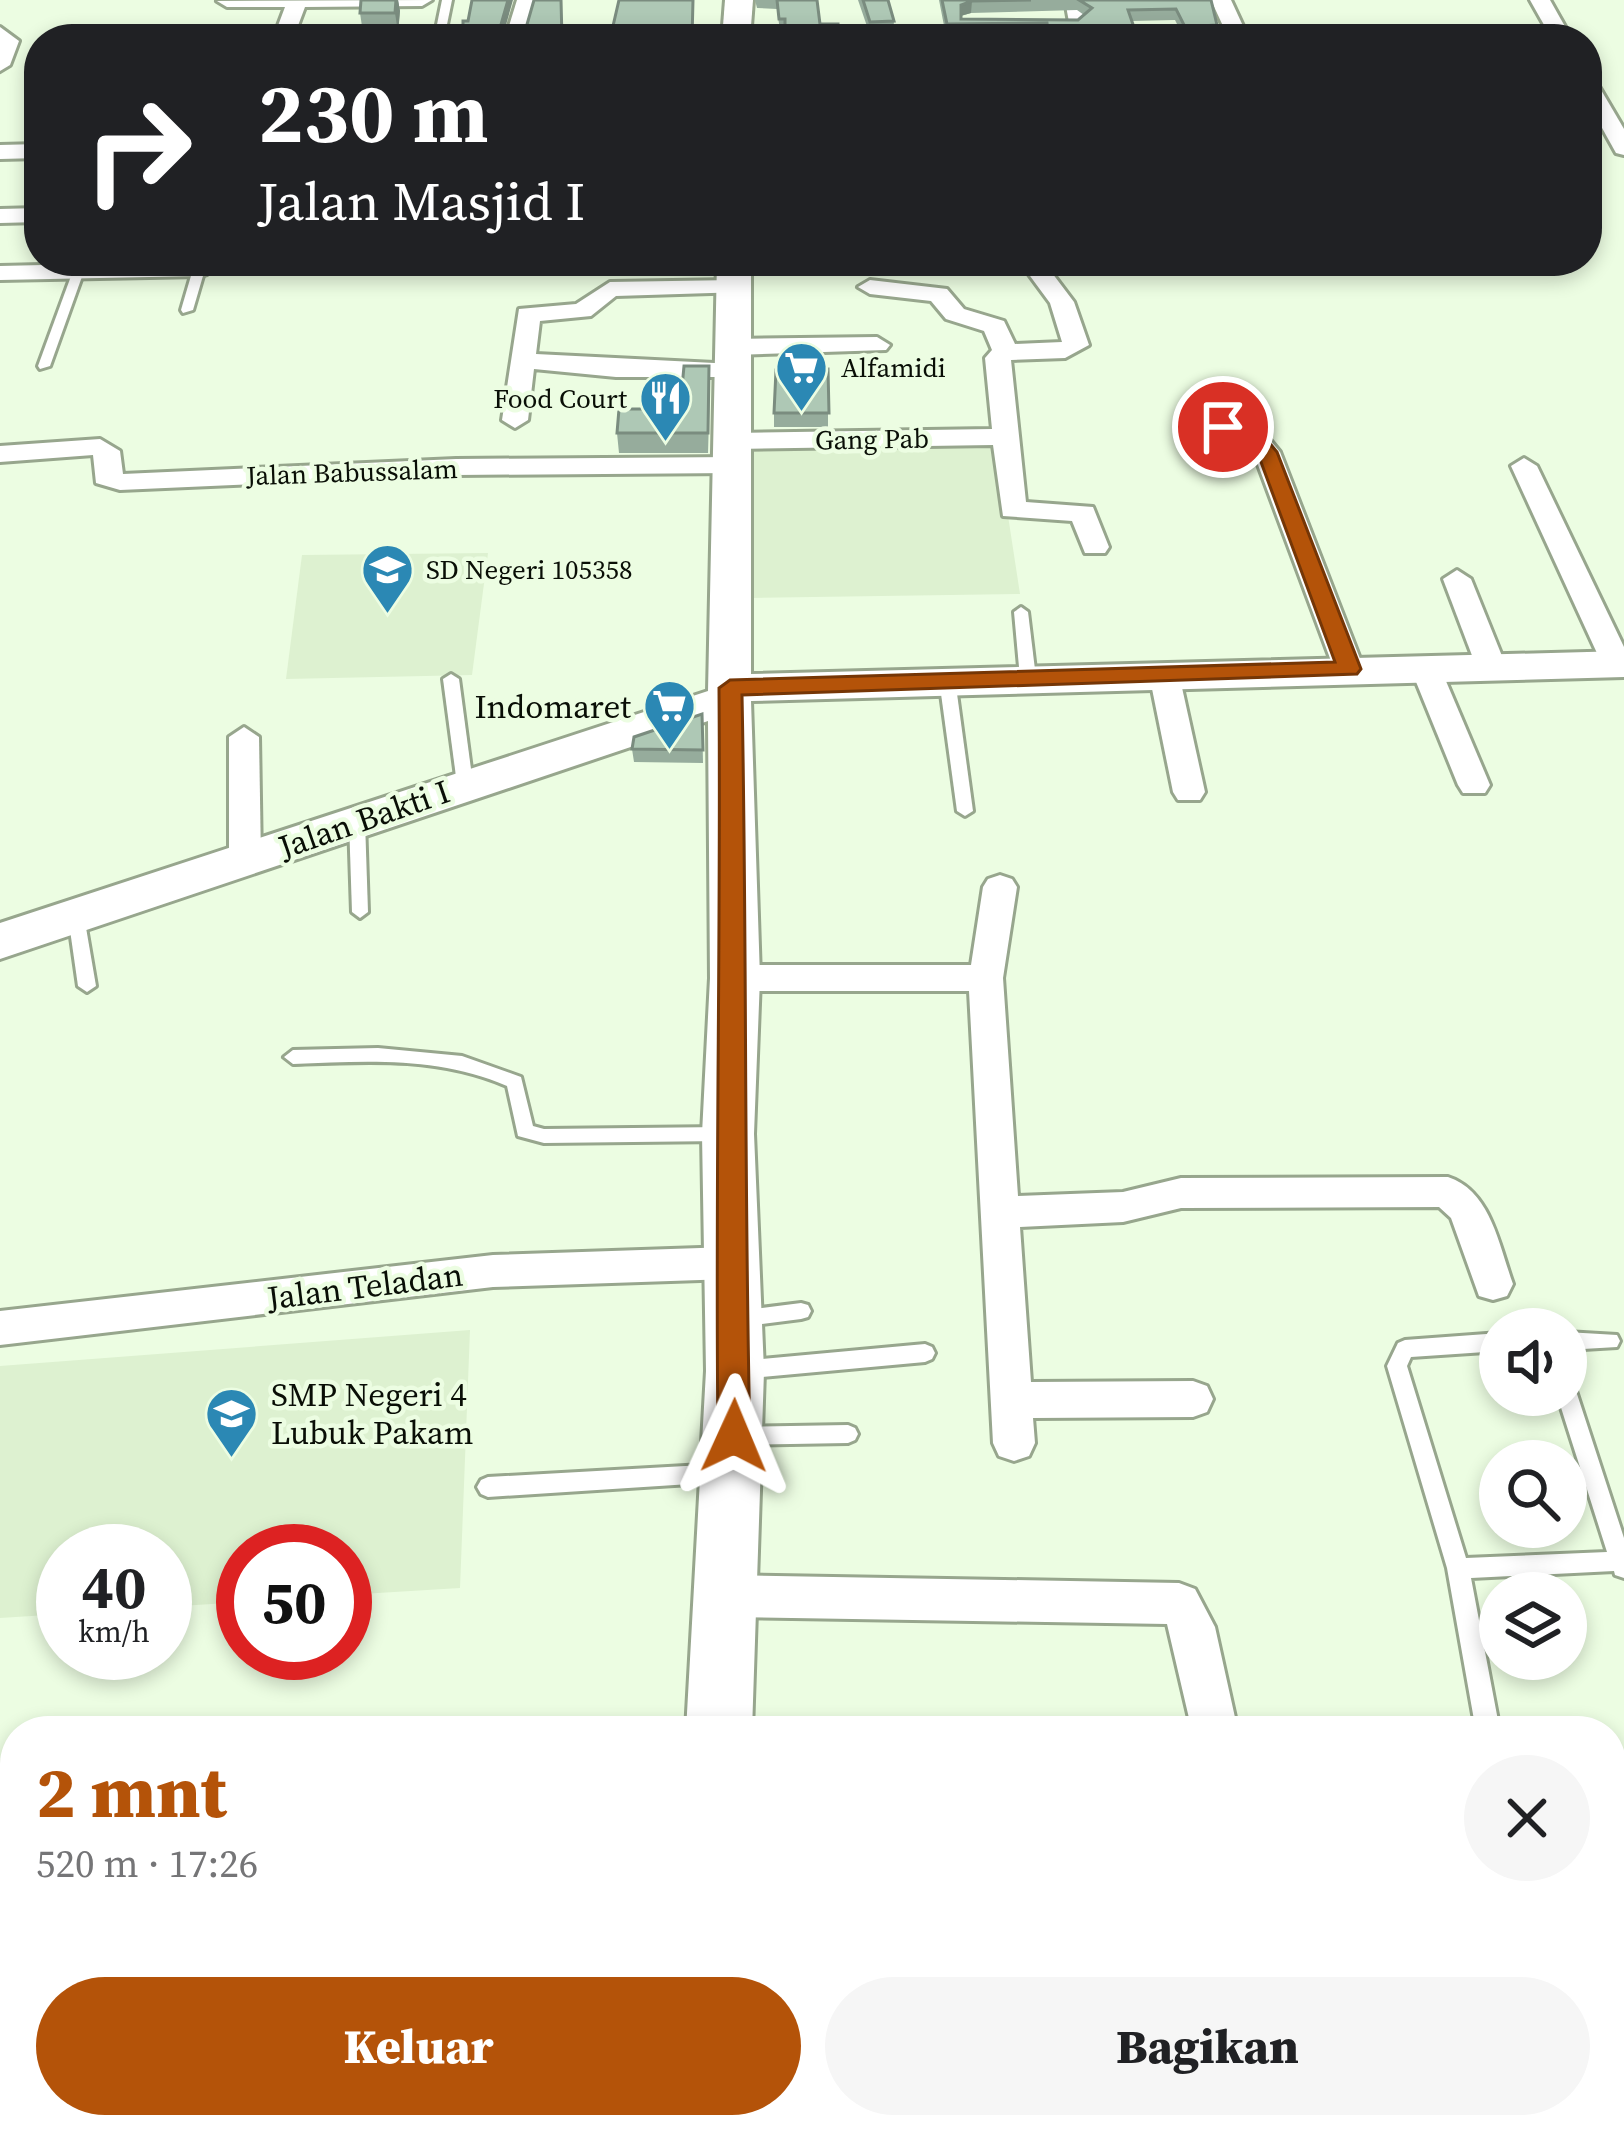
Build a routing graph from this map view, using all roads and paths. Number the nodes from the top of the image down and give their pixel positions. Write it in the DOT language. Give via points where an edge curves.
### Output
graph roads {
  1 [pos="422,0"];
  2 [pos="227,2"];
  3 [pos="297,2"];
  4 [pos="0,33"];
  5 [pos="0,64"];
  6 [pos="1602,109"];
  7 [pos="1624,148"];
  8 [pos="77,276"];
  9 [pos="197,276"];
  10 [pos="717,276"];
  11 [pos="734,276"];
  12 [pos="1042,276"];
  13 [pos="870,287"];
  14 [pos="187,310"];
  15 [pos="877,345"];
  16 [pos="1005,352"];
  17 [pos="734,360"];
  18 [pos="525,361"];
  19 [pos="44,366"];
  20 [pos="515,420"];
  21 [pos="1223,427"];
  22 [pos="1008,437"];
  23 [pos="735,453"];
  24 [pos="0,454"];
  25 [pos="1524,466"];
  26 [pos="1013,510"];
  27 [pos="1016,540"];
  28 [pos="1095,548"];
  29 [pos="1457,579"];
  30 [pos="1021,611"];
  31 [pos="1621,664"];
  32 [pos="1491,666"];
  33 [pos="1425,667"];
  34 [pos="1349,669"];
  35 [pos="1164,674"];
  36 [pos="1028,678"];
  37 [pos="451,679"];
  38 [pos="947,679"];
  39 [pos="730,693"];
  40 [pos="244,737"];
  41 [pos="465,784"];
  42 [pos="1474,784"];
  43 [pos="1190,792"];
  44 [pos="965,811"];
  45 [pos="357,821"];
  46 [pos="245,860"];
  47 [pos="1000,887"];
  48 [pos="360,912"];
  49 [pos="76,916"];
  50 [pos="0,941"];
  51 [pos="734,978"];
  52 [pos="986,978"];
  53 [pos="87,986"];
  54 [pos="293,1057"];
  55 [pos="728,1134"];
  56 [pos="1004,1211"];
  57 [pos="730,1263"];
  58 [pos="1493,1284"];
  59 [pos="802,1310"];
  60 [pos="0,1328"];
  61 [pos="1587,1341"];
  62 [pos="1610,1341"];
  63 [pos="1479,1344"];
  64 [pos="734,1345"];
  65 [pos="925,1353"];
  66 [pos="1192,1399"];
  67 [pos="1013,1400"];
  68 [pos="1574,1416"];
  69 [pos="848,1434"];
  70 [pos="1015,1443"];
  71 [pos="733,1454"];
  72 [pos="488,1487"];
  73 [pos="1622,1566"];
  74 [pos="1457,1568"];
  75 [pos="726,1596"];
  76 [pos="720,1716"];
  77 [pos="1212,1716"];
  78 [pos="1485,1716"];
  1 -- 3 [label="street"];
  2 -- 3 [label="street"];
  4 -- 5 [label="street" via="9,41"];
  6 -- 7 [label="street"];
  8 -- 19 [label="lane"];
  9 -- 14 [label="lane"];
  10 -- 18 [label="street" via="610,289 582,311 528,314"];
  11 -- 17 [label="main road"];
  12 -- 16 [label="street" via="1062,302 1076,348"];
  13 -- 16 [label="street" via="938,294 955,314 995,326"];
  15 -- 17 [label="street"];
  16 -- 22 [label="street" via="998,358"];
  17 -- 18 [label="street" via="616,369"];
  17 -- 23 [label="main road"];
  18 -- 20 [label="street"];
  21 -- 34 [label="street" via="1254,437 1267,452"];
  22 -- 23 [label="street, Gang Pab"];
  22 -- 26 [label="street"];
  23 -- 24 [label="street, Jalan Babussalam" via="120,482 106,477 100,447"];
  23 -- 39 [label="main road"];
  25 -- 31 [label="street"];
  26 -- 27 [label="street"];
  26 -- 28 [label="street" via="1083,513"];
  29 -- 32 [label="street"];
  30 -- 36 [label="lane"];
  31 -- 32 [label="main road, Jalan Bakti I"];
  32 -- 33 [label="main road, Jalan Bakti I"];
  33 -- 34 [label="main road, Jalan Bakti I"];
  33 -- 42 [label="street"];
  34 -- 35 [label="main road, Jalan Bakti I"];
  35 -- 36 [label="main road, Jalan Bakti I"];
  35 -- 43 [label="street"];
  36 -- 38 [label="main road, Jalan Bakti I"];
  37 -- 41 [label="lane"];
  38 -- 39 [label="main road, Jalan Bakti I"];
  38 -- 44 [label="lane"];
  39 -- 41 [label="main road, Jalan Bakti I"];
  39 -- 51 [label="main road"];
  40 -- 46 [label="street"];
  41 -- 45 [label="main road, Jalan Bakti I"];
  45 -- 46 [label="main road, Jalan Bakti I"];
  45 -- 48 [label="lane"];
  46 -- 49 [label="main road, Jalan Bakti I"];
  47 -- 52 [label="street"];
  49 -- 50 [label="main road, Jalan Bakti I"];
  49 -- 53 [label="lane"];
  51 -- 52 [label="street"];
  51 -- 55 [label="main road"];
  52 -- 56 [label="street"];
  54 -- 55 [label="lane" via="420,1054 491,1070 515,1082 525,1131 544,1136"];
  55 -- 57 [label="main road"];
  56 -- 58 [label="street" via="1123,1207 1181,1193 1448,1192 1467,1210"];
  56 -- 67 [label="street"];
  57 -- 60 [label="street, Jalan Teladan" via="493,1271"];
  57 -- 64 [label="main road"];
  59 -- 64 [label="lane"];
  61 -- 62 [label="lane"];
  63 -- 74 [label="lane" via="1405,1349 1396,1366"];
  64 -- 65 [label="lane"];
  64 -- 71 [label="main road"];
  66 -- 67 [label="street"];
  67 -- 70 [label="street"];
  68 -- 73 [label="lane"];
  69 -- 71 [label="lane"];
  71 -- 72 [label="lane"];
  71 -- 75 [label="main road"];
  73 -- 74 [label="lane"];
  74 -- 78 [label="lane"];
  75 -- 76 [label="main road"];
  75 -- 77 [label="street" via="1179,1604 1193,1627"];
}
